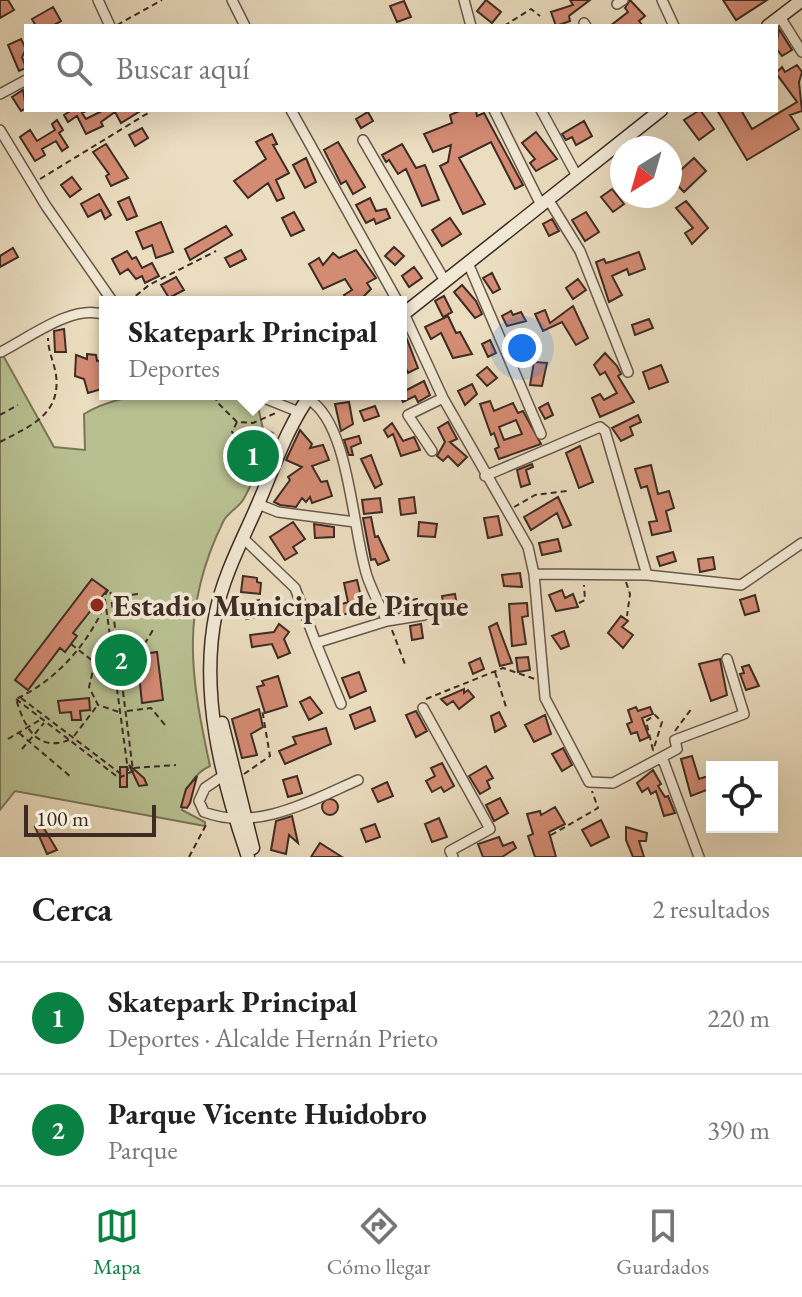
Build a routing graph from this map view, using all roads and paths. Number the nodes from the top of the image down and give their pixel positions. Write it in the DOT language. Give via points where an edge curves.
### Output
graph roads {
  1 [pos="98,0"];
  2 [pos="162,0"];
  3 [pos="232,0"];
  4 [pos="464,0"];
  5 [pos="662,0"];
  6 [pos="794,2"];
  7 [pos="540,16"];
  8 [pos="780,17"];
  9 [pos="112,24"];
  10 [pos="117,24"];
  11 [pos="244,24"];
  12 [pos="470,24"];
  13 [pos="507,24"];
  14 [pos="673,24"];
  15 [pos="771,24"];
  16 [pos="802,52"];
  17 [pos="24,81"];
  18 [pos="0,94"];
  19 [pos="150,112"];
  20 [pos="292,112"];
  21 [pos="495,112"];
  22 [pos="542,112"];
  23 [pos="653,112"];
  24 [pos="0,130"];
  25 [pos="363,140"];
  26 [pos="577,176"];
  27 [pos="32,184"];
  28 [pos="544,202"];
  29 [pos="216,251"];
  30 [pos="468,263"];
  31 [pos="445,281"];
  32 [pos="109,296"];
  33 [pos="135,296"];
  34 [pos="393,296"];
  35 [pos="407,306"];
  36 [pos="99,314"];
  37 [pos="407,323"];
  38 [pos="47,328"];
  39 [pos="1,352"];
  40 [pos="628,372"];
  41 [pos="443,398"];
  42 [pos="216,400"];
  43 [pos="270,400"];
  44 [pos="306,400"];
  45 [pos="313,400"];
  46 [pos="18,405"];
  47 [pos="283,405"];
  48 [pos="299,412"];
  49 [pos="0,415"];
  50 [pos="237,422"];
  51 [pos="246,423"];
  52 [pos="227,427"];
  53 [pos="233,428"];
  54 [pos="541,434"];
  55 [pos="247,435"];
  56 [pos="238,438"];
  57 [pos="0,442"];
  58 [pos="251,443"];
  59 [pos="432,451"];
  60 [pos="235,454"];
  61 [pos="485,476"];
  62 [pos="567,491"];
  63 [pos="258,504"];
  64 [pos="506,511"];
  65 [pos="355,522"];
  66 [pos="243,538"];
  67 [pos="802,543"];
  68 [pos="578,572"];
  69 [pos="534,574"];
  70 [pos="623,574"];
  71 [pos="647,575"];
  72 [pos="105,594"];
  73 [pos="138,594"];
  74 [pos="111,597"];
  75 [pos="579,603"];
  76 [pos="424,615"];
  77 [pos="627,616"];
  78 [pos="385,621"];
  79 [pos="153,630"];
  80 [pos="316,643"];
  81 [pos="71,644"];
  82 [pos="78,649"];
  83 [pos="112,652"];
  84 [pos="118,652"];
  85 [pos="727,659"];
  86 [pos="95,662"];
  87 [pos="406,667"];
  88 [pos="495,670"];
  89 [pos="139,679"];
  90 [pos="121,681"];
  91 [pos="543,683"];
  92 [pos="20,697"];
  93 [pos="16,699"];
  94 [pos="341,704"];
  95 [pos="424,704"];
  96 [pos="98,705"];
  97 [pos="692,708"];
  98 [pos="262,709"];
  99 [pos="507,710"];
  100 [pos="123,712"];
  101 [pos="43,721"];
  102 [pos="165,725"];
  103 [pos="26,728"];
  104 [pos="19,733"];
  105 [pos="33,736"];
  106 [pos="73,737"];
  107 [pos="8,739"];
  108 [pos="69,740"];
  109 [pos="675,740"];
  110 [pos="27,743"];
  111 [pos="22,749"];
  112 [pos="657,756"];
  113 [pos="176,765"];
  114 [pos="132,768"];
  115 [pos="129,772"];
  116 [pos="231,774"];
  117 [pos="122,775"];
  118 [pos="71,777"];
  119 [pos="358,780"];
  120 [pos="589,782"];
  121 [pos="209,814"];
  122 [pos="241,821"];
  123 [pos="551,835"];
  124 [pos="189,857"];
  125 [pos="248,857"];
  126 [pos="256,857"];
  127 [pos="453,857"];
  128 [pos="699,857"];
  1 -- 9 [label="street"];
  2 -- 10 [label="path"];
  3 -- 11 [label="street"];
  4 -- 12 [label="street"];
  5 -- 14 [label="street"];
  6 -- 8 [label="main road"];
  7 -- 13 [label="path" via="531,9"];
  8 -- 15 [label="main road"];
  8 -- 16 [label="street"];
  17 -- 18 [label="street"];
  19 -- 27 [label="path"];
  20 -- 34 [label="street"];
  21 -- 28 [label="street"];
  22 -- 26 [label="street"];
  23 -- 26 [label="main road"];
  24 -- 27 [label="street"];
  25 -- 31 [label="street"];
  26 -- 28 [label="main road"];
  27 -- 32 [label="street"];
  28 -- 30 [label="main road"];
  28 -- 40 [label="street" via="580,251"];
  29 -- 33 [label="path"];
  30 -- 31 [label="main road"];
  30 -- 54 [label="street"];
  31 -- 35 [label="main road"];
  36 -- 38 [label="street" via="84,313"];
  37 -- 41 [label="street"];
  38 -- 39 [label="street"];
  38 -- 57 [label="path" via="56,396 36,423"];
  41 -- 59 [label="street" via="408,415"];
  41 -- 61 [label="street"];
  42 -- 50 [label="path"];
  43 -- 47 [label="street"];
  44 -- 48 [label="main road"];
  45 -- 65 [label="street" via="334,432"];
  46 -- 49 [label="path"];
  47 -- 48 [label="street"];
  47 -- 51 [label="path" via="275,415"];
  48 -- 63 [label="main road"];
  50 -- 51 [label="path"];
  50 -- 53 [label="path"];
  51 -- 55 [label="path"];
  52 -- 53 [label="path"];
  53 -- 56 [label="path"];
  55 -- 56 [label="path"];
  55 -- 58 [label="path"];
  56 -- 60 [label="path"];
  61 -- 64 [label="street"];
  61 -- 71 [label="street" via="600,427"];
  62 -- 64 [label="path" via="535,495"];
  63 -- 65 [label="street" via="278,512"];
  63 -- 66 [label="main road"];
  64 -- 69 [label="street" via="528,547"];
  65 -- 78 [label="street" via="367,576"];
  66 -- 80 [label="street" via="295,588"];
  66 -- 116 [label="main road" via="219,599 211,660 213,713"];
  67 -- 71 [label="street" via="741,585"];
  68 -- 69 [label="street"];
  68 -- 70 [label="street"];
  68 -- 75 [label="path" via="586,594"];
  69 -- 91 [label="street"];
  70 -- 71 [label="street"];
  70 -- 77 [label="path" via="630,594"];
  72 -- 74 [label="path" via="110,588"];
  72 -- 82 [label="path" via="98,619"];
  72 -- 83 [label="path"];
  73 -- 74 [label="path"];
  74 -- 84 [label="path"];
  76 -- 78 [label="street"];
  78 -- 80 [label="street"];
  78 -- 87 [label="path"];
  79 -- 84 [label="path" via="141,650"];
  80 -- 94 [label="street"];
  81 -- 82 [label="path"];
  82 -- 86 [label="path"];
  82 -- 92 [label="path" via="53,675"];
  83 -- 86 [label="path"];
  83 -- 100 [label="path"];
  84 -- 90 [label="path"];
  85 -- 109 [label="street" via="744,714"];
  86 -- 96 [label="path" via="89,687"];
  88 -- 91 [label="path" via="503,668"];
  88 -- 95 [label="path"];
  88 -- 99 [label="path"];
  89 -- 90 [label="path"];
  90 -- 100 [label="path"];
  91 -- 120 [label="street" via="545,698"];
  92 -- 93 [label="path"];
  92 -- 106 [label="path"];
  93 -- 101 [label="path"];
  93 -- 103 [label="path"];
  95 -- 127 [label="street" via="490,829 450,851"];
  96 -- 100 [label="path"];
  96 -- 106 [label="path"];
  97 -- 109 [label="path" via="674,733"];
  98 -- 116 [label="path" via="270,756"];
  100 -- 102 [label="path" via="151,708"];
  100 -- 114 [label="path"];
  100 -- 115 [label="path"];
  101 -- 103 [label="path"];
  101 -- 105 [label="path"];
  101 -- 108 [label="path"];
  103 -- 104 [label="path"];
  103 -- 105 [label="path"];
  104 -- 107 [label="path"];
  104 -- 110 [label="path"];
  105 -- 108 [label="path" via="47,743"];
  105 -- 110 [label="path"];
  106 -- 117 [label="path"];
  108 -- 117 [label="path" via="119,778"];
  109 -- 112 [label="street" via="677,749"];
  110 -- 111 [label="path"];
  110 -- 118 [label="path"];
  112 -- 112 [label="path" via="662,722 655,715 646,721"];
  112 -- 120 [label="street" via="613,783"];
  112 -- 128 [label="street"];
  113 -- 114 [label="path"];
  114 -- 115 [label="path"];
  115 -- 117 [label="path"];
  116 -- 121 [label="street" via="200,794 201,808"];
  116 -- 122 [label="main road"];
  119 -- 122 [label="street" via="302,804"];
  120 -- 123 [label="path" via="598,808"];
  121 -- 122 [label="street"];
  121 -- 124 [label="path"];
  122 -- 125 [label="main road"];
  122 -- 126 [label="main road"];
}
